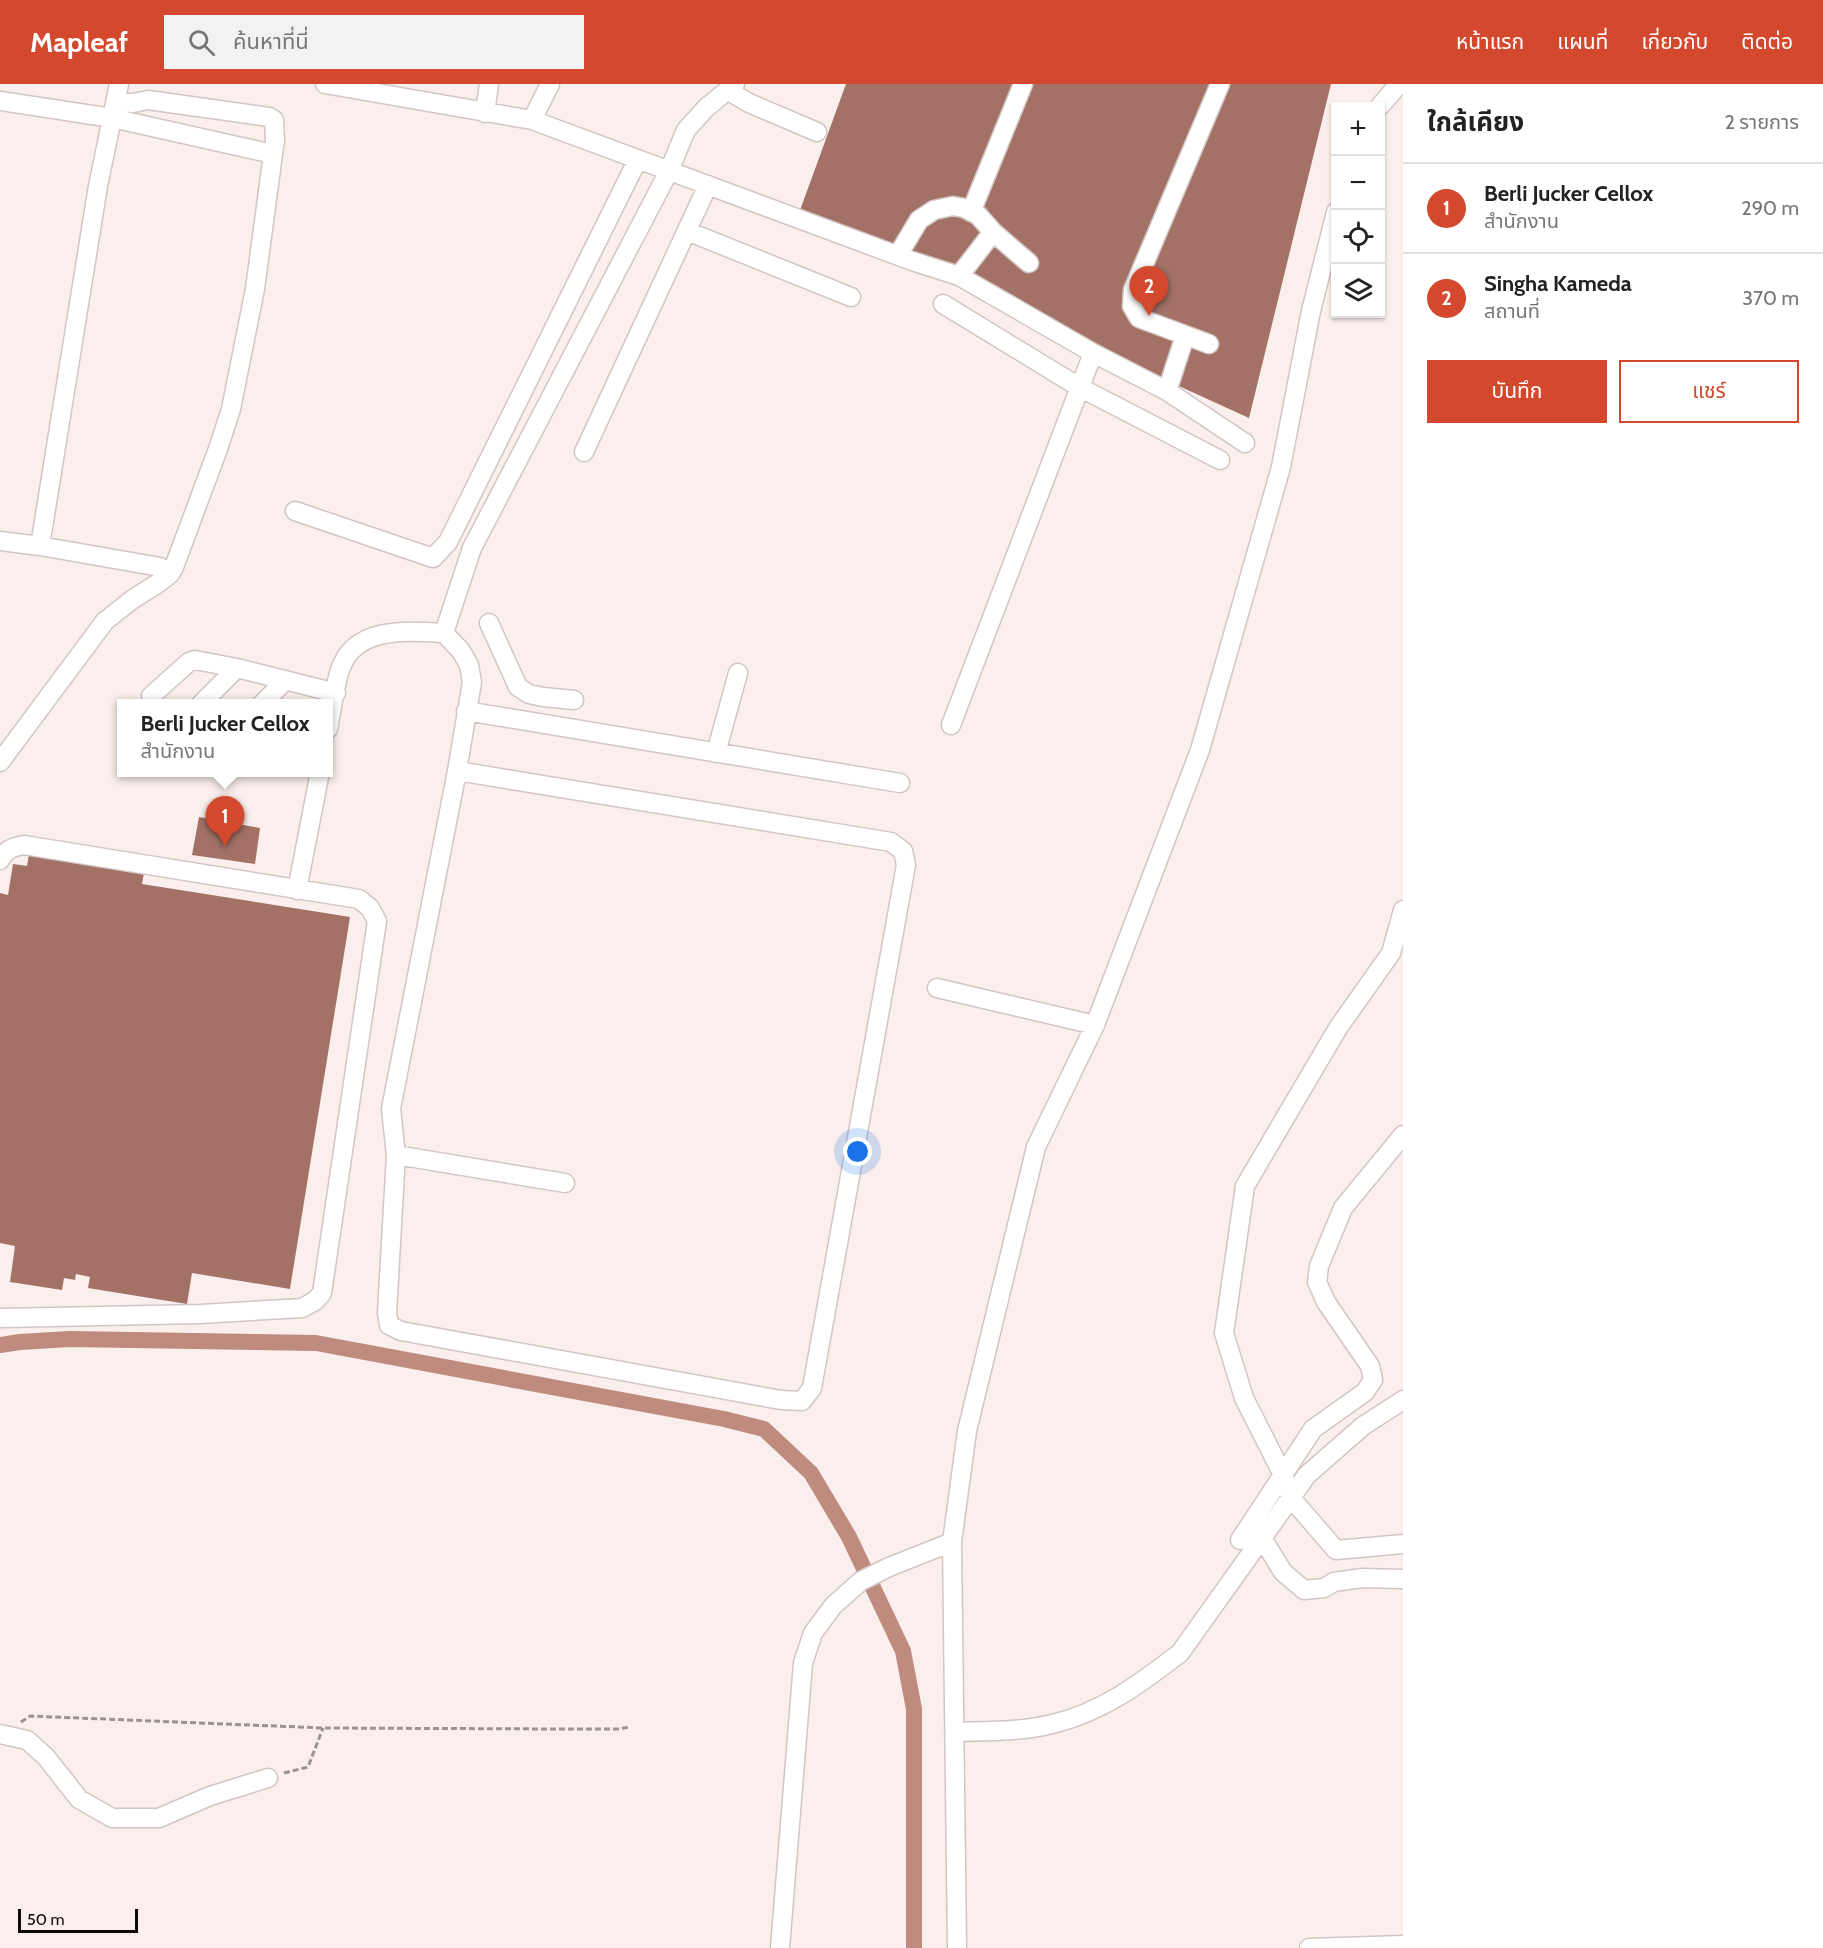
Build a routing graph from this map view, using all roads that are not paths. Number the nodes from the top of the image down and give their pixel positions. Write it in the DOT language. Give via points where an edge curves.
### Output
graph roads {
  1 [pos="325,84"];
  2 [pos="489,84"];
  3 [pos="550,84"];
  4 [pos="1023,84"];
  5 [pos="1220,84"];
  6 [pos="1399,84"];
  7 [pos="731,87"];
  8 [pos="0,101"];
  9 [pos="115,101"];
  10 [pos="1383,102"];
  11 [pos="485,112"];
  12 [pos="532,120"];
  13 [pos="817,132"];
  14 [pos="273,154"];
  15 [pos="638,159"];
  16 [pos="669,171"];
  17 [pos="708,185"];
  18 [pos="971,212"];
  19 [pos="1331,229"];
  20 [pos="687,231"];
  21 [pos="993,232"];
  22 [pos="898,255"];
  23 [pos="1029,263"];
  24 [pos="959,276"];
  25 [pos="851,297"];
  26 [pos="943,304"];
  27 [pos="1185,336"];
  28 [pos="1209,344"];
  29 [pos="1093,353"];
  30 [pos="1079,387"];
  31 [pos="1167,391"];
  32 [pos="1245,443"];
  33 [pos="584,452"];
  34 [pos="1220,460"];
  35 [pos="295,511"];
  36 [pos="0,541"];
  37 [pos="40,546"];
  38 [pos="170,574"];
  39 [pos="489,623"];
  40 [pos="444,633"];
  41 [pos="237,668"];
  42 [pos="738,673"];
  43 [pos="286,680"];
  44 [pos="336,693"];
  45 [pos="529,694"];
  46 [pos="151,696"];
  47 [pos="206,699"];
  48 [pos="267,699"];
  49 [pos="574,700"];
  50 [pos="333,706"];
  51 [pos="466,711"];
  52 [pos="524,721"];
  53 [pos="951,725"];
  54 [pos="716,753"];
  55 [pos="0,762"];
  56 [pos="457,771"];
  57 [pos="319,777"];
  58 [pos="900,783"];
  59 [pos="0,860"];
  60 [pos="297,890"];
  61 [pos="1403,910"];
  62 [pos="937,988"];
  63 [pos="1095,1025"];
  64 [pos="1403,1135"];
  65 [pos="396,1155"];
  66 [pos="565,1183"];
  67 [pos="0,1318"];
  68 [pos="1403,1400"];
  69 [pos="1283,1475"];
  70 [pos="1291,1498"];
  71 [pos="1262,1538"];
  72 [pos="1240,1540"];
  73 [pos="952,1542"];
  74 [pos="1403,1544"];
  75 [pos="1403,1579"];
  76 [pos="955,1732"];
  77 [pos="3,1734"];
  78 [pos="268,1778"];
  79 [pos="1403,1945"];
  80 [pos="780,1948"];
  81 [pos="957,1948"];
  82 [pos="1309,1948"];
  1 -- 11 [label="street"];
  2 -- 11 [label="street"];
  3 -- 12 [label="street"];
  4 -- 18 [label="street"];
  5 -- 27 [label="street" via="1133,290 1132,306 1139,318"];
  6 -- 10 [label="street"];
  7 -- 13 [label="street" via="749,103"];
  7 -- 16 [label="street" via="686,130"];
  8 -- 9 [label="street"];
  9 -- 14 [label="street"];
  9 -- 14 [label="street" via="134,104 148,100 269,117 275,128"];
  9 -- 37 [label="street"];
  11 -- 12 [label="street"];
  12 -- 15 [label="street"];
  14 -- 38 [label="street" via="255,289 231,409"];
  15 -- 16 [label="street"];
  15 -- 35 [label="street" via="448,542 439,553 433,558"];
  16 -- 17 [label="street"];
  16 -- 40 [label="street" via="472,548"];
  17 -- 20 [label="street"];
  17 -- 22 [label="street"];
  18 -- 21 [label="street"];
  18 -- 22 [label="street" via="952,206 934,210 920,220"];
  19 -- 63 [label="street" via="1281,467 1200,750"];
  20 -- 25 [label="street"];
  20 -- 33 [label="street"];
  21 -- 23 [label="street"];
  21 -- 24 [label="street"];
  22 -- 24 [label="street"];
  24 -- 29 [label="street"];
  26 -- 30 [label="street"];
  27 -- 28 [label="street"];
  27 -- 31 [label="street"];
  29 -- 30 [label="street"];
  29 -- 31 [label="street"];
  30 -- 34 [label="street"];
  30 -- 53 [label="street"];
  31 -- 32 [label="street"];
  36 -- 37 [label="street"];
  37 -- 38 [label="street" via="160,567"];
  38 -- 55 [label="street" via="105,621"];
  39 -- 45 [label="street" via="518,687"];
  40 -- 44 [label="street" via="407,631 363,640 351,649 340,668"];
  40 -- 51 [label="street" via="470,665 472,682"];
  41 -- 43 [label="street"];
  41 -- 46 [label="street" via="195,660"];
  41 -- 47 [label="street"];
  42 -- 54 [label="street"];
  43 -- 44 [label="street"];
  43 -- 48 [label="street"];
  44 -- 50 [label="street"];
  45 -- 49 [label="street"];
  45 -- 52 [label="street"];
  51 -- 52 [label="street"];
  51 -- 56 [label="street"];
  52 -- 54 [label="street"];
  54 -- 58 [label="street"];
  56 -- 65 [label="street" via="391,1109"];
  56 -- 65 [label="street" via="891,842 903,851 906,865 812,1388 802,1401 781,1400 401,1331 389,1325"];
  57 -- 60 [label="street"];
  59 -- 60 [label="street" via="4,852 24,845"];
  60 -- 67 [label="street" via="359,899 377,921 322,1293 302,1308"];
  61 -- 69 [label="street" via="1391,953 1338,1028 1245,1186 1224,1334 1244,1398"];
  62 -- 63 [label="street"];
  63 -- 73 [label="street" via="1036,1147 967,1431"];
  64 -- 69 [label="street" via="1343,1208 1319,1266 1317,1282 1326,1302 1370,1366 1373,1380 1365,1392 1313,1429"];
  65 -- 66 [label="street"];
  68 -- 70 [label="street" via="1363,1426 1307,1475"];
  69 -- 70 [label="street"];
  69 -- 72 [label="street"];
  70 -- 71 [label="street"];
  70 -- 74 [label="street" via="1336,1550"];
  71 -- 75 [label="street" via="1282,1572 1304,1590 1362,1578"];
  71 -- 76 [label="street" via="1180,1653 1121,1696 1052,1724"];
  73 -- 76 [label="street"];
  73 -- 80 [label="street" via="861,1581 833,1606 813,1633 803,1662"];
  76 -- 81 [label="street"];
  77 -- 78 [label="street" via="27,1740 46,1757 79,1799 112,1818 159,1818 210,1796"];
  79 -- 82 [label="street"];
}
